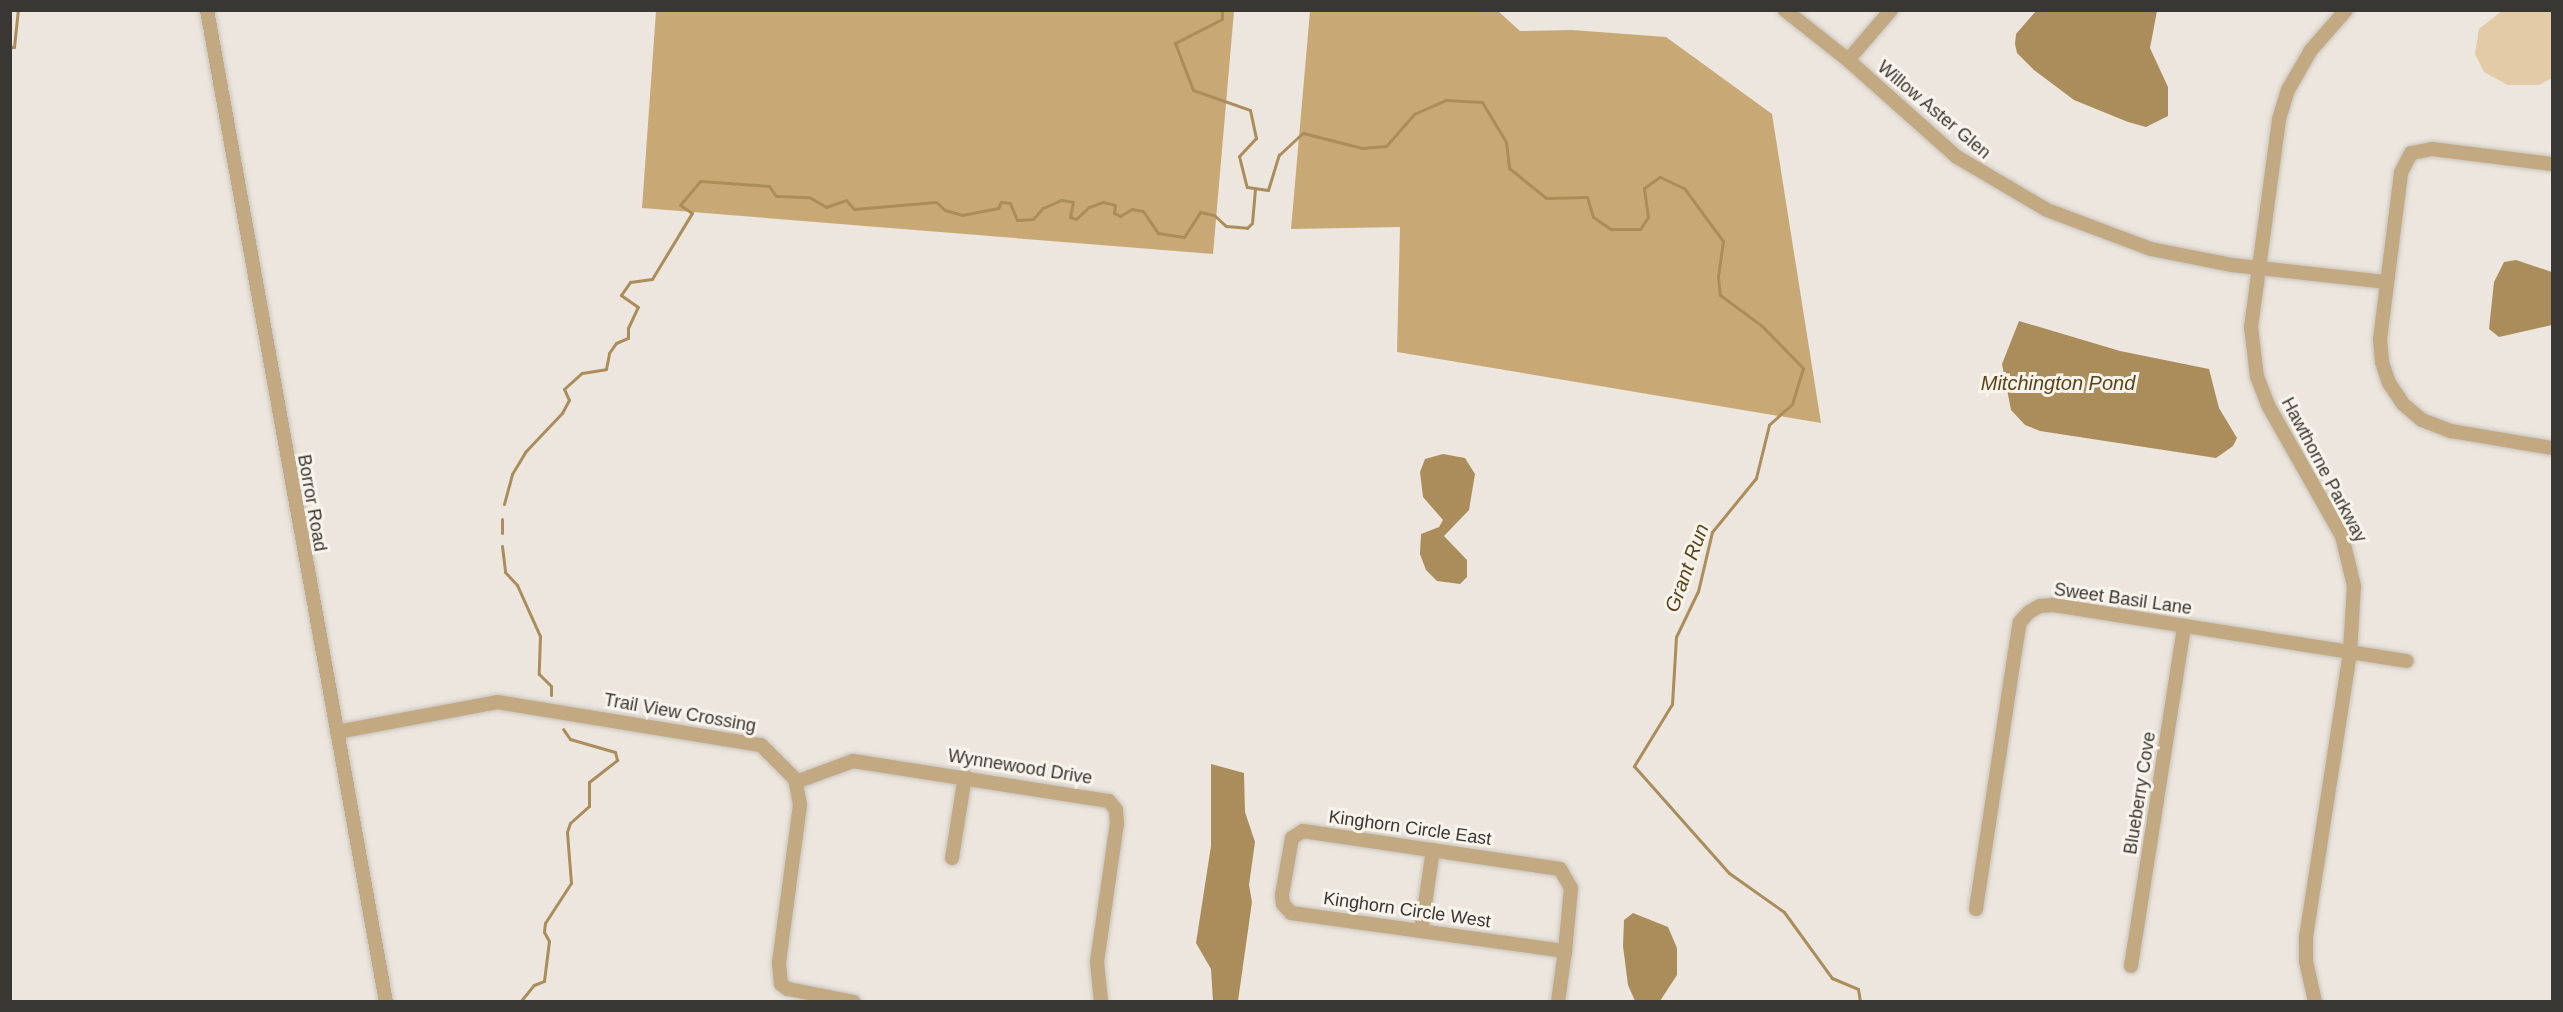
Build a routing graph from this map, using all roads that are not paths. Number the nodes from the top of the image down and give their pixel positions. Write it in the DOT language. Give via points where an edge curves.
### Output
graph roads {
  1 [pos="207,10"];
  2 [pos="1785,10"];
  3 [pos="1891,10"];
  4 [pos="2346,10"];
  5 [pos="1848,60"];
  6 [pos="2553,164"];
  7 [pos="2260,267"];
  8 [pos="2387,282"];
  9 [pos="2553,448"];
  10 [pos="2184,626"];
  11 [pos="2350,653"];
  12 [pos="2408,661"];
  13 [pos="337,732"];
  14 [pos="965,776"];
  15 [pos="796,782"];
  16 [pos="1433,850"];
  17 [pos="952,858"];
  18 [pos="1285,868"];
  19 [pos="1976,909"];
  20 [pos="1421,931"];
  21 [pos="1565,951"];
  22 [pos="2132,966"];
  23 [pos="386,1002"];
  24 [pos="854,1002"];
  25 [pos="1101,1002"];
  26 [pos="1558,1002"];
  27 [pos="2315,1002"];
  1 -- 13 [label="street, Borror Road"];
  2 -- 5 [label="street, Willow Aster Glen"];
  3 -- 5 [label="street"];
  4 -- 7 [label="street, Hawthorne Parkway" via="2311,50 2288,90 2279,119"];
  5 -- 7 [label="street, Willow Aster Glen" via="1957,156 2047,210 2151,249"];
  6 -- 8 [label="street" via="2432,149 2411,153 2402,165"];
  7 -- 8 [label="street, Willow Aster Glen"];
  7 -- 11 [label="street, Hawthorne Parkway" via="2251,327 2258,377 2268,405 2328,508 2349,556 2355,603"];
  8 -- 9 [label="street" via="2380,339 2382,362 2403,404 2422,420 2451,431"];
  10 -- 11 [label="street, Sweet Basil Lane"];
  10 -- 19 [label="street, Sweet Basil Lane" via="2054,605 2040,606 2020,622"];
  10 -- 22 [label="street, Blueberry Cove"];
  11 -- 12 [label="street, Sweet Basil Lane"];
  11 -- 27 [label="street, Hawthorne Parkway" via="2306,937"];
  13 -- 15 [label="street, Trail View Crossing" via="482,704 518,704 745,740 774,753"];
  13 -- 23 [label="street, Borror Road"];
  14 -- 15 [label="street, Wynnewood Drive" via="853,761"];
  14 -- 17 [label="street"];
  14 -- 25 [label="street, Wynnewood Drive" via="1103,798 1113,804 1117,823 1096,962"];
  15 -- 24 [label="street, Trail View Crossing" via="799,833 778,975 788,989"];
  16 -- 18 [label="street, Kinghorn Circle East" via="1303,831 1292,838"];
  16 -- 20 [label="street"];
  16 -- 21 [label="street, Kinghorn Circle East" via="1557,868 1565,873 1571,888"];
  18 -- 20 [label="street, Kinghorn Circle West" via="1283,904 1291,913"];
  20 -- 21 [label="street, Kinghorn Circle West"];
  21 -- 26 [label="street"];
}
